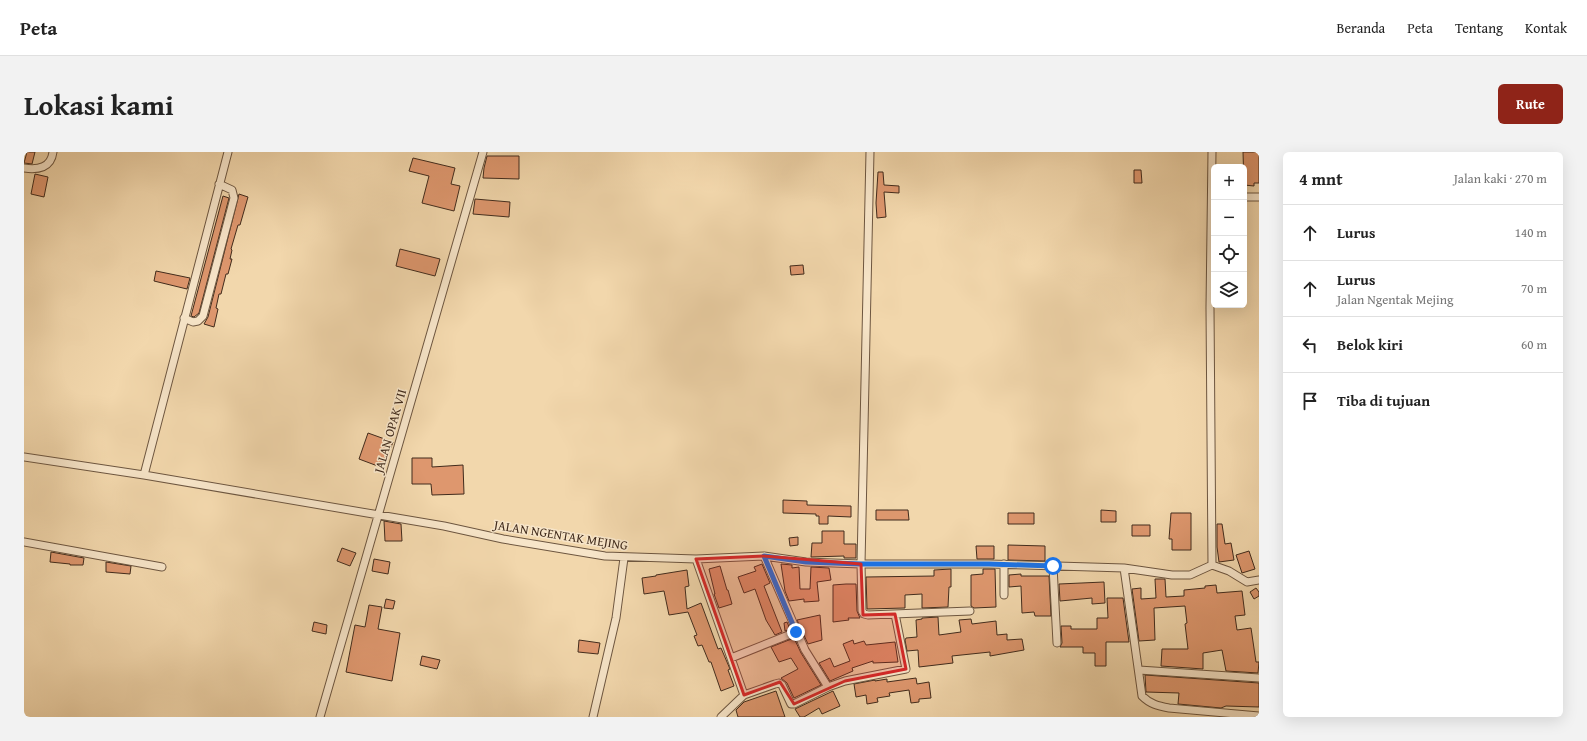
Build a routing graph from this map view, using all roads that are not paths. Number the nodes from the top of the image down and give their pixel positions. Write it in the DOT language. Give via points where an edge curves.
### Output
graph roads {
  1 [pos="53,152"];
  2 [pos="228,152"];
  3 [pos="483,152"];
  4 [pos="870,152"];
  5 [pos="1212,152"];
  6 [pos="1212,164"];
  7 [pos="24,168"];
  8 [pos="219,184"];
  9 [pos="1247,197"];
  10 [pos="1259,197"];
  11 [pos="1213,200"];
  12 [pos="184,318"];
  13 [pos="24,457"];
  14 [pos="144,475"];
  15 [pos="379,515"];
  16 [pos="24,542"];
  17 [pos="764,556"];
  18 [pos="624,558"];
  19 [pos="696,559"];
  20 [pos="861,564"];
  21 [pos="1004,564"];
  22 [pos="1212,565"];
  23 [pos="1053,566"];
  24 [pos="162,567"];
  25 [pos="1124,568"];
  26 [pos="1259,580"];
  27 [pos="1004,595"];
  28 [pos="970,611"];
  29 [pos="895,614"];
  30 [pos="796,632"];
  31 [pos="1057,643"];
  32 [pos="731,658"];
  33 [pos="1139,670"];
  34 [pos="1259,678"];
  35 [pos="828,687"];
  36 [pos="744,695"];
  37 [pos="1259,716"];
  38 [pos="320,717"];
  39 [pos="593,717"];
  40 [pos="721,717"];
  1 -- 7 [label="street" via="50,162 41,168"];
  2 -- 8 [label="street"];
  3 -- 15 [label="street, JALAN OPAK VII"];
  4 -- 20 [label="street"];
  5 -- 6 [label="street"];
  8 -- 12 [label="street"];
  8 -- 12 [label="street" via="232,190 234,198 203,316 194,322"];
  9 -- 10 [label="street"];
  11 -- 22 [label="street" via="1210,316"];
  12 -- 14 [label="street"];
  13 -- 14 [label="street, JALAN NGENTAK MEJING"];
  14 -- 15 [label="street, JALAN NGENTAK MEJING"];
  15 -- 18 [label="street, JALAN NGENTAK MEJING" via="565,550"];
  15 -- 38 [label="street, JALAN OPAK VII"];
  16 -- 24 [label="street"];
  17 -- 19 [label="street, JALAN NGENTAK MEJING"];
  17 -- 20 [label="street, JALAN NGENTAK MEJING" via="806,562"];
  17 -- 30 [label="street"];
  18 -- 19 [label="street, JALAN NGENTAK MEJING"];
  18 -- 39 [label="street" via="616,618"];
  19 -- 32 [label="street"];
  20 -- 21 [label="street, JALAN NGENTAK MEJING"];
  20 -- 29 [label="street" via="863,612 868,615"];
  21 -- 23 [label="street, JALAN NGENTAK MEJING"];
  21 -- 27 [label="street"];
  22 -- 25 [label="street, JALAN NGENTAK MEJING" via="1190,575 1172,576"];
  22 -- 26 [label="street" via="1229,571 1247,582"];
  23 -- 25 [label="street, JALAN NGENTAK MEJING"];
  23 -- 31 [label="street"];
  25 -- 33 [label="street"];
  28 -- 29 [label="street"];
  29 -- 35 [label="street" via="906,669 845,681"];
  30 -- 32 [label="street"];
  30 -- 35 [label="street"];
  32 -- 36 [label="street"];
  33 -- 34 [label="street"];
  33 -- 37 [label="street" via="1142,696 1158,706"];
  35 -- 36 [label="street" via="794,704 791,704 779,683"];
  36 -- 40 [label="street"];
}
